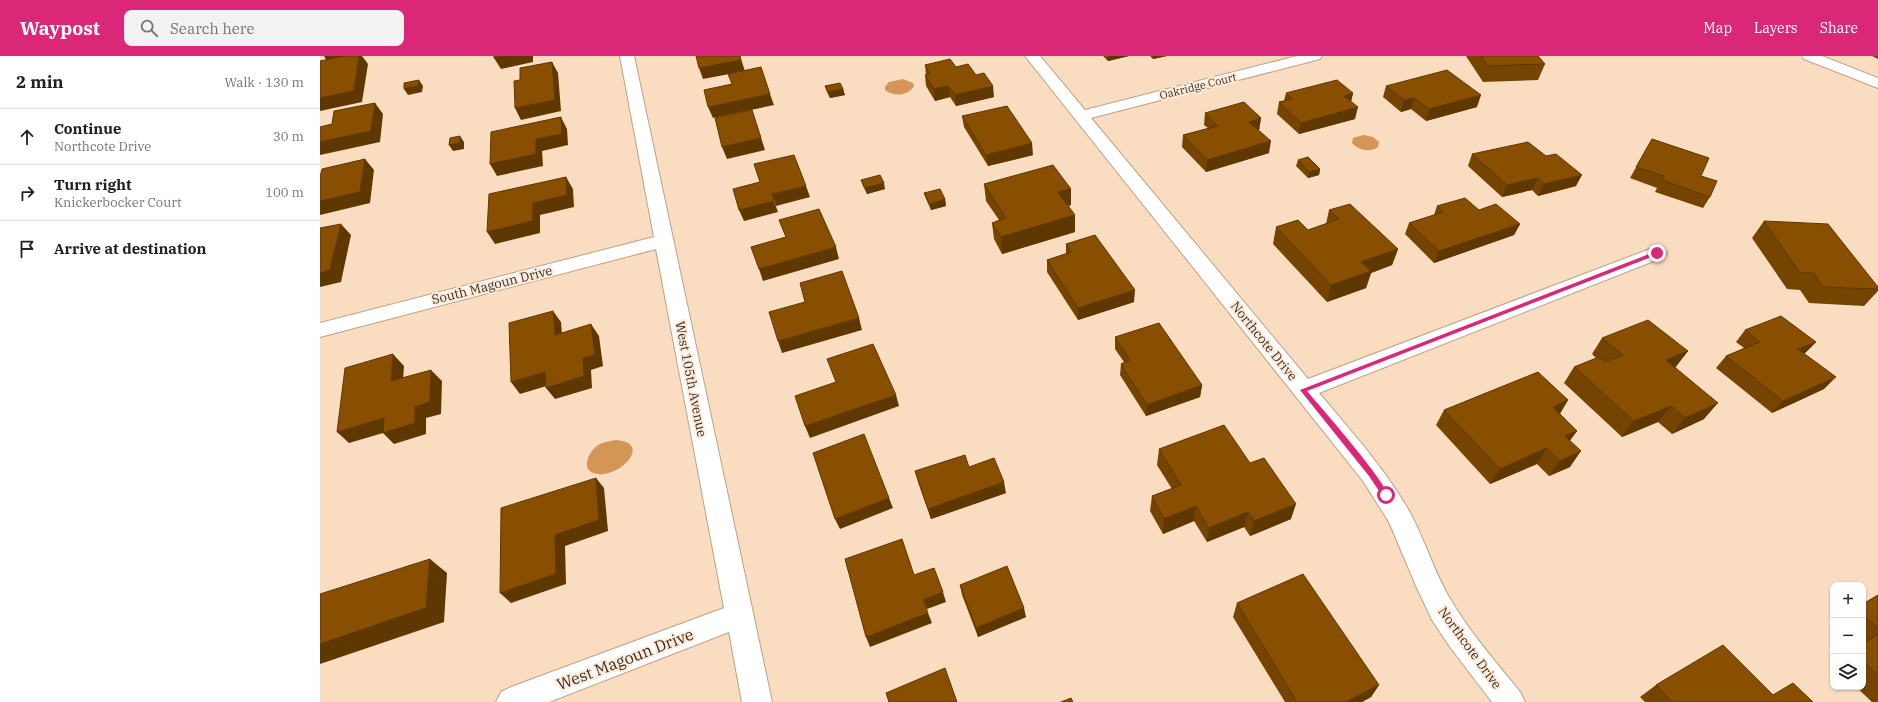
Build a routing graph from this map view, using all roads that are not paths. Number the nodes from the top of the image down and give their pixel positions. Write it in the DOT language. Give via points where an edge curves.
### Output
graph roads {
  1 [pos="627,56"];
  2 [pos="1032,56"];
  3 [pos="1315,56"];
  4 [pos="1809,56"];
  5 [pos="1878,83"];
  6 [pos="1080,116"];
  7 [pos="663,241"];
  8 [pos="1657,253"];
  9 [pos="320,330"];
  10 [pos="1303,390"];
  11 [pos="739,615"];
  12 [pos="511,702"];
  13 [pos="757,702"];
  14 [pos="1510,702"];
  1 -- 7 [label="street, West 105th Avenue"];
  2 -- 6 [label="street, Northcote Drive"];
  3 -- 6 [label="street, Oakridge Court"];
  4 -- 5 [label="street"];
  6 -- 10 [label="street, Northcote Drive"];
  7 -- 9 [label="street, South Magoun Drive"];
  7 -- 11 [label="street, West 105th Avenue"];
  8 -- 10 [label="street"];
  10 -- 14 [label="street, Northcote Drive" via="1372,474 1399,517 1442,611"];
  11 -- 12 [label="street, West Magoun Drive"];
  11 -- 13 [label="street, West 105th Avenue"];
}
